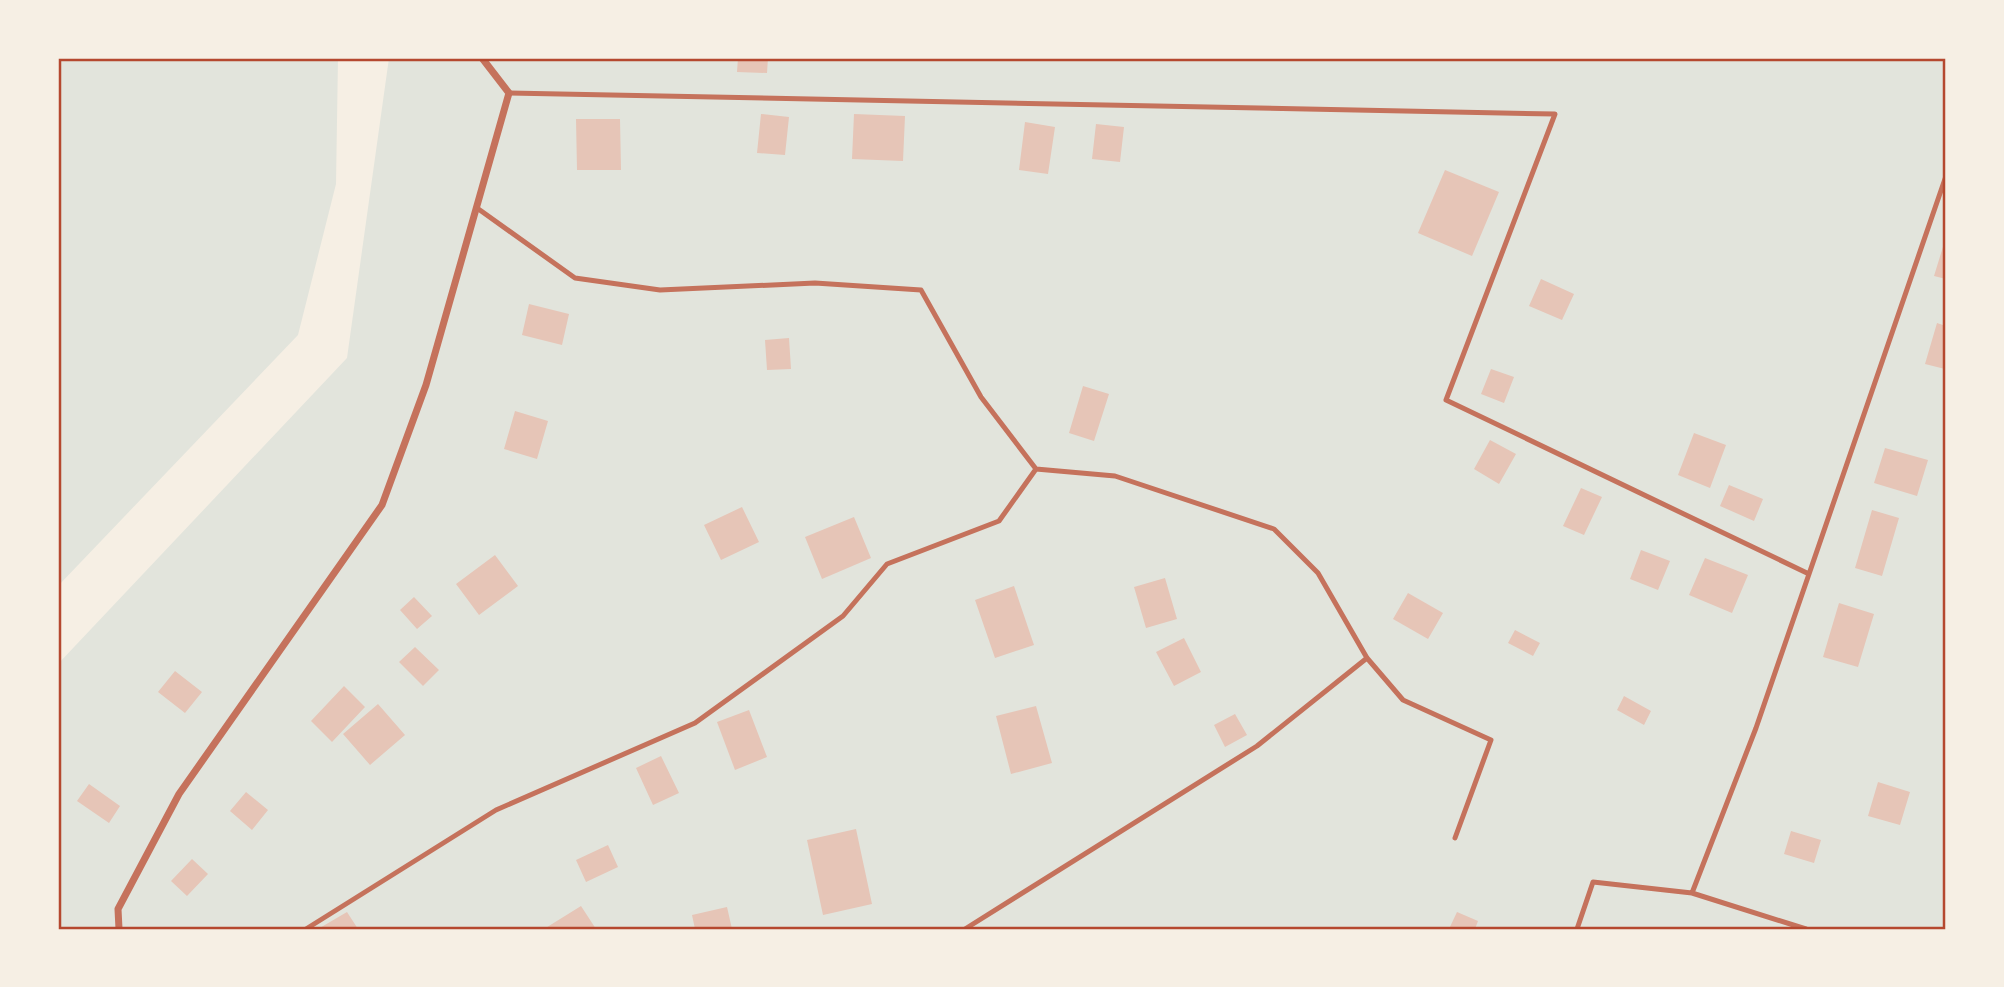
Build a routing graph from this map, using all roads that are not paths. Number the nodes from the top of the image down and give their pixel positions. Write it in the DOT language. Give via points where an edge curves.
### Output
graph roads {
  1 [pos="482,58"];
  2 [pos="509,93"];
  3 [pos="1946,176"];
  4 [pos="477,208"];
  5 [pos="1036,469"];
  6 [pos="1810,574"];
  7 [pos="1367,658"];
  8 [pos="1455,838"];
  9 [pos="1692,893"];
  10 [pos="119,929"];
  11 [pos="306,929"];
  12 [pos="965,929"];
  13 [pos="1577,929"];
  14 [pos="1806,929"];
  1 -- 2 [label="street"];
  2 -- 4 [label="street"];
  2 -- 6 [label="lane" via="1555,114 1446,400"];
  3 -- 6 [label="lane"];
  4 -- 5 [label="lane" via="575,278 660,290 815,283 921,290 981,397"];
  4 -- 10 [label="street" via="426,386 382,505 180,794 118,909"];
  5 -- 7 [label="lane" via="1115,476 1274,528 1318,573"];
  5 -- 11 [label="lane" via="999,521 887,564 843,616 695,723 496,810"];
  6 -- 9 [label="lane"];
  7 -- 8 [label="lane" via="1404,700 1491,740"];
  7 -- 12 [label="lane" via="1257,746"];
  9 -- 13 [label="lane" via="1593,882"];
  9 -- 14 [label="lane"];
}
